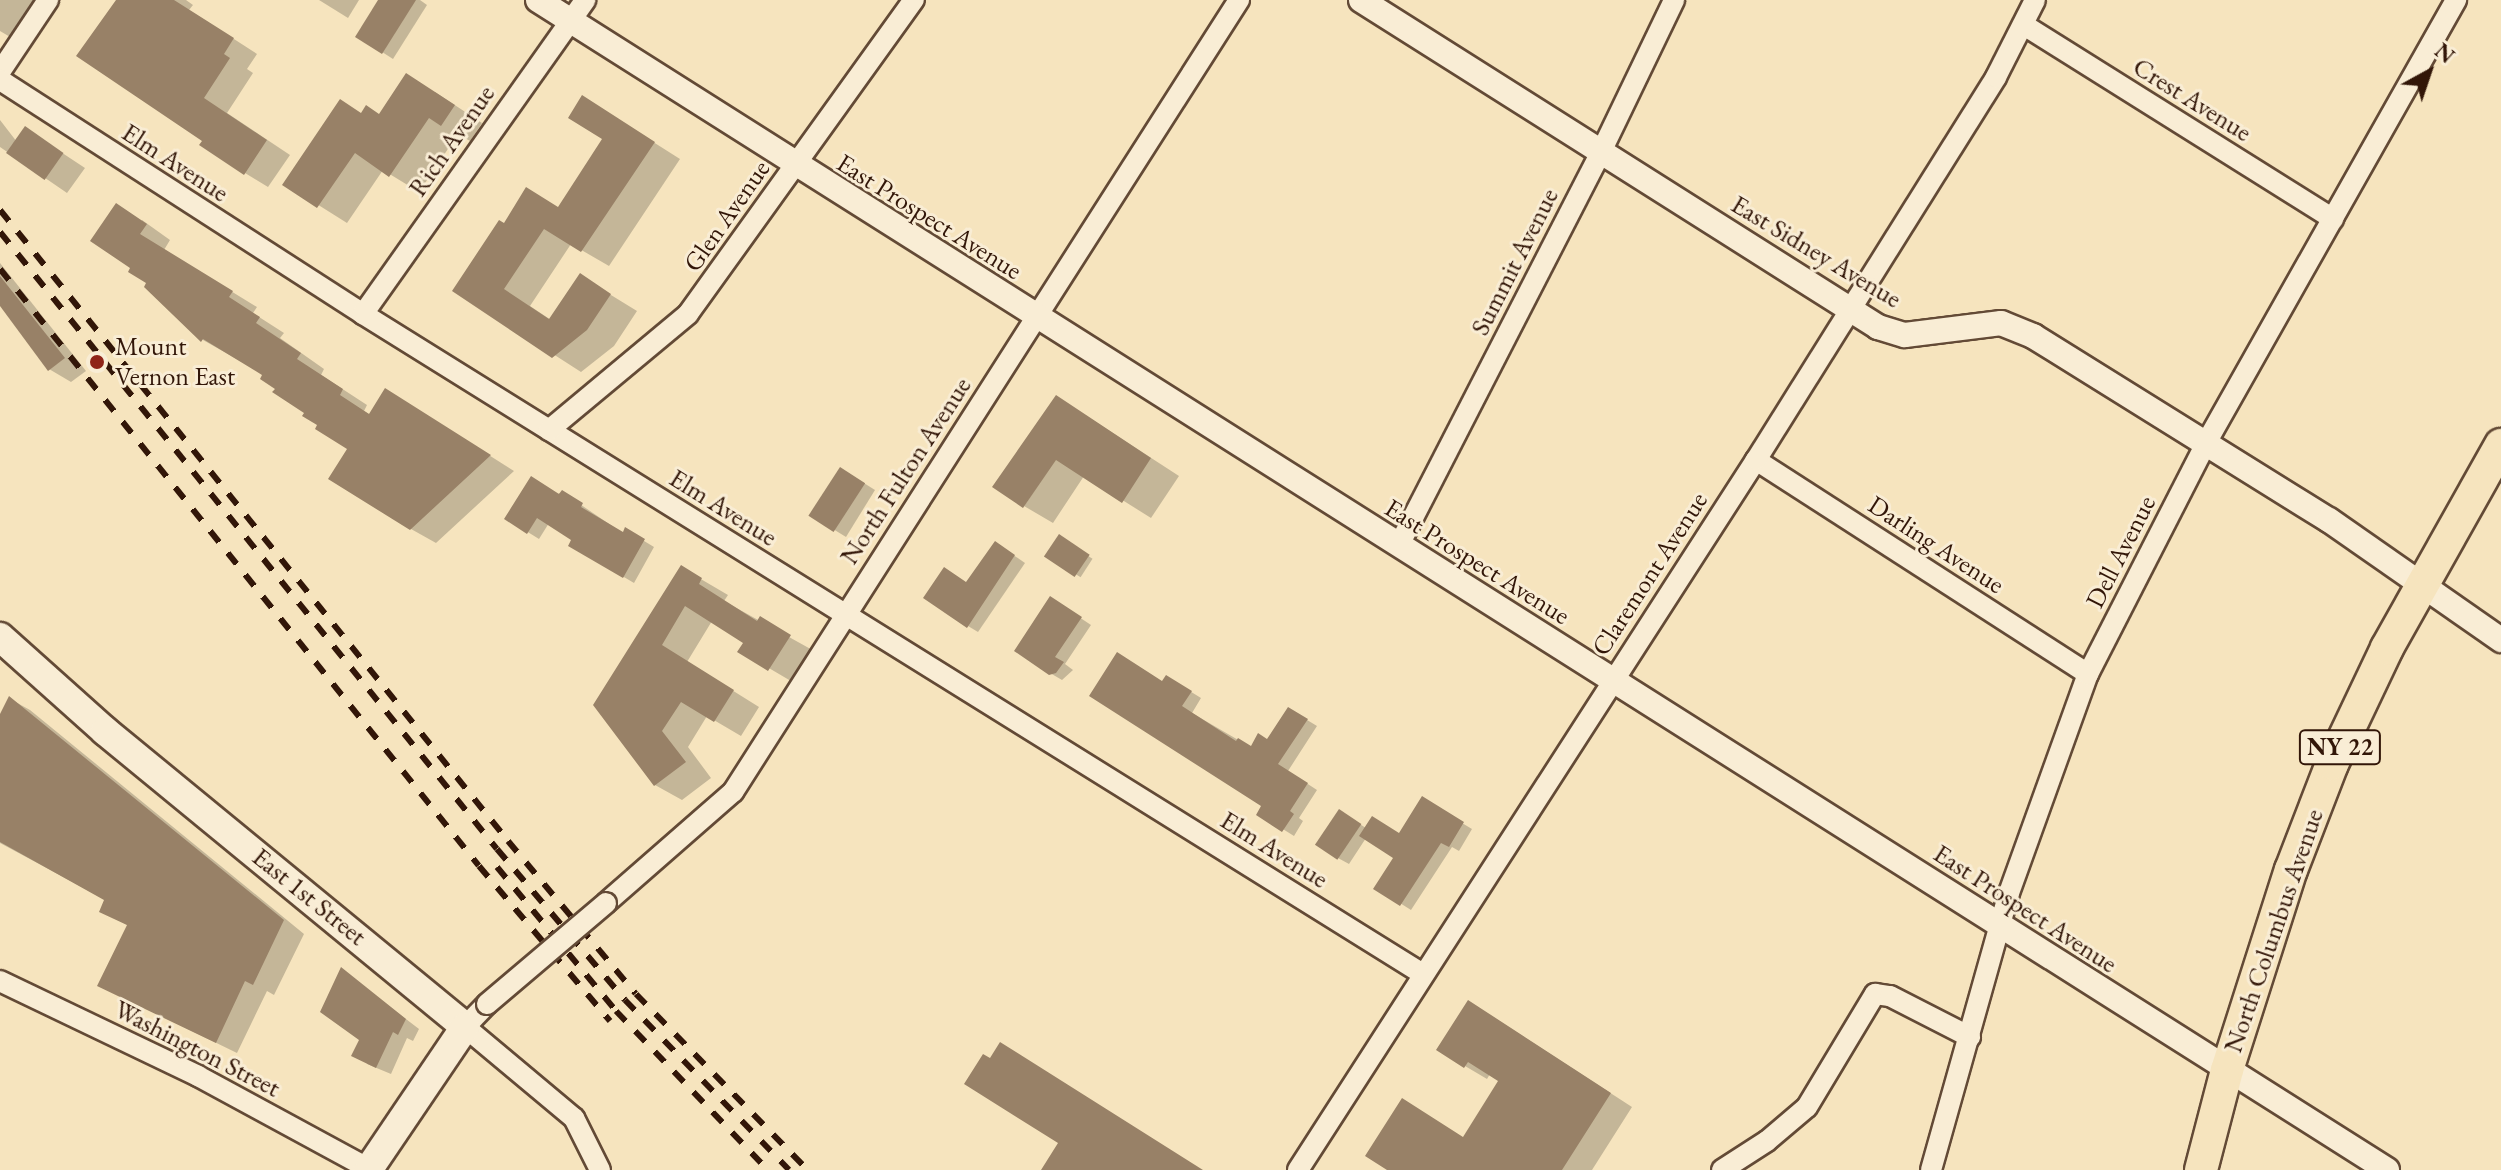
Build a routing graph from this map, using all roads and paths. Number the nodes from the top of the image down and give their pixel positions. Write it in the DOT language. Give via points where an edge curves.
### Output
graph roads {
  1 [pos="48,0"];
  2 [pos="538,0"];
  3 [pos="585,0"];
  4 [pos="914,0"];
  5 [pos="1239,0"];
  6 [pos="1361,0"];
  7 [pos="1674,0"];
  8 [pos="2035,0"];
  9 [pos="2456,0"];
  10 [pos="570,21"];
  11 [pos="2024,25"];
  12 [pos="0,72"];
  13 [pos="0,80"];
  14 [pos="1601,152"];
  15 [pos="795,165"];
  16 [pos="2333,219"];
  17 [pos="1847,310"];
  18 [pos="363,314"];
  19 [pos="1036,317"];
  20 [pos="549,430"];
  21 [pos="2206,443"];
  22 [pos="2501,445"];
  23 [pos="1756,460"];
  24 [pos="1399,545"];
  25 [pos="2423,583"];
  26 [pos="845,614"];
  27 [pos="0,637"];
  28 [pos="2501,640"];
  29 [pos="2088,674"];
  30 [pos="1611,680"];
  31 [pos="1999,924"];
  32 [pos="1423,974"];
  33 [pos="0,981"];
  34 [pos="465,1027"];
  35 [pos="1970,1037"];
  36 [pos="2227,1070"];
  37 [pos="368,1170"];
  38 [pos="600,1170"];
  39 [pos="1298,1170"];
  40 [pos="1722,1170"];
  41 [pos="1931,1170"];
  42 [pos="2201,1170"];
  43 [pos="2387,1170"];
  1 -- 12 [label="street"];
  2 -- 10 [label="street, East Prospect Avenue"];
  3 -- 10 [label="street, Rich Avenue"];
  4 -- 15 [label="street, Glen Avenue"];
  5 -- 19 [label="street, North Fulton Avenue"];
  6 -- 14 [label="street, East Sidney Avenue"];
  7 -- 14 [label="street, Summit Avenue"];
  8 -- 11 [label="street, Claremont Avenue"];
  9 -- 16 [label="street, Dell Avenue"];
  10 -- 15 [label="street, East Prospect Avenue"];
  10 -- 18 [label="street, Rich Avenue"];
  11 -- 16 [label="street, Crest Avenue"];
  11 -- 17 [label="street, Claremont Avenue"];
  13 -- 18 [label="street, Elm Avenue"];
  14 -- 17 [label="street, East Sidney Avenue"];
  14 -- 24 [label="street, Summit Avenue"];
  15 -- 19 [label="street, East Prospect Avenue"];
  15 -- 20 [label="street, Glen Avenue" via="688,314"];
  16 -- 21 [label="street, Dell Avenue"];
  17 -- 21 [label="street, East Sidney Avenue" via="1905,335 2001,323 2033,336"];
  17 -- 23 [label="street, Claremont Avenue"];
  18 -- 20 [label="street, Elm Avenue"];
  19 -- 24 [label="street, East Prospect Avenue"];
  19 -- 26 [label="street, North Fulton Avenue"];
  20 -- 26 [label="street, Elm Avenue"];
  21 -- 25 [label="street, East Sidney Avenue"];
  21 -- 29 [label="street, Dell Avenue"];
  22 -- 25 [label="main road, North Columbus Avenue / NY 22"];
  23 -- 29 [label="street, Darling Avenue"];
  23 -- 30 [label="street, Claremont Avenue"];
  24 -- 30 [label="street, East Prospect Avenue"];
  25 -- 28 [label="street, East Sidney Avenue"];
  25 -- 36 [label="main road, North Columbus Avenue / NY 22" via="2387,648 2312,813"];
  26 -- 32 [label="street, Elm Avenue"];
  26 -- 34 [label="street, North Fulton Avenue, bridge" via="733,792"];
  27 -- 34 [label="main road, East 1st Street" via="105,731"];
  29 -- 31 [label="street, Dell Avenue"];
  30 -- 31 [label="street, East Prospect Avenue"];
  30 -- 32 [label="street, Claremont Avenue"];
  31 -- 35 [label="street, Dell Avenue"];
  31 -- 36 [label="street, East Prospect Avenue"];
  32 -- 39 [label="street, Claremont Avenue"];
  33 -- 37 [label="street, Washington Street" via="198,1076"];
  34 -- 37 [label="main road"];
  34 -- 38 [label="street, East 1st Street" via="574,1118"];
  35 -- 40 [label="street" via="1890,996 1875,994 1807,1107"];
  35 -- 41 [label="street, Dell Avenue"];
  36 -- 42 [label="main road, North Columbus Avenue / NY 22"];
  36 -- 43 [label="street, East Prospect Avenue"];
}
